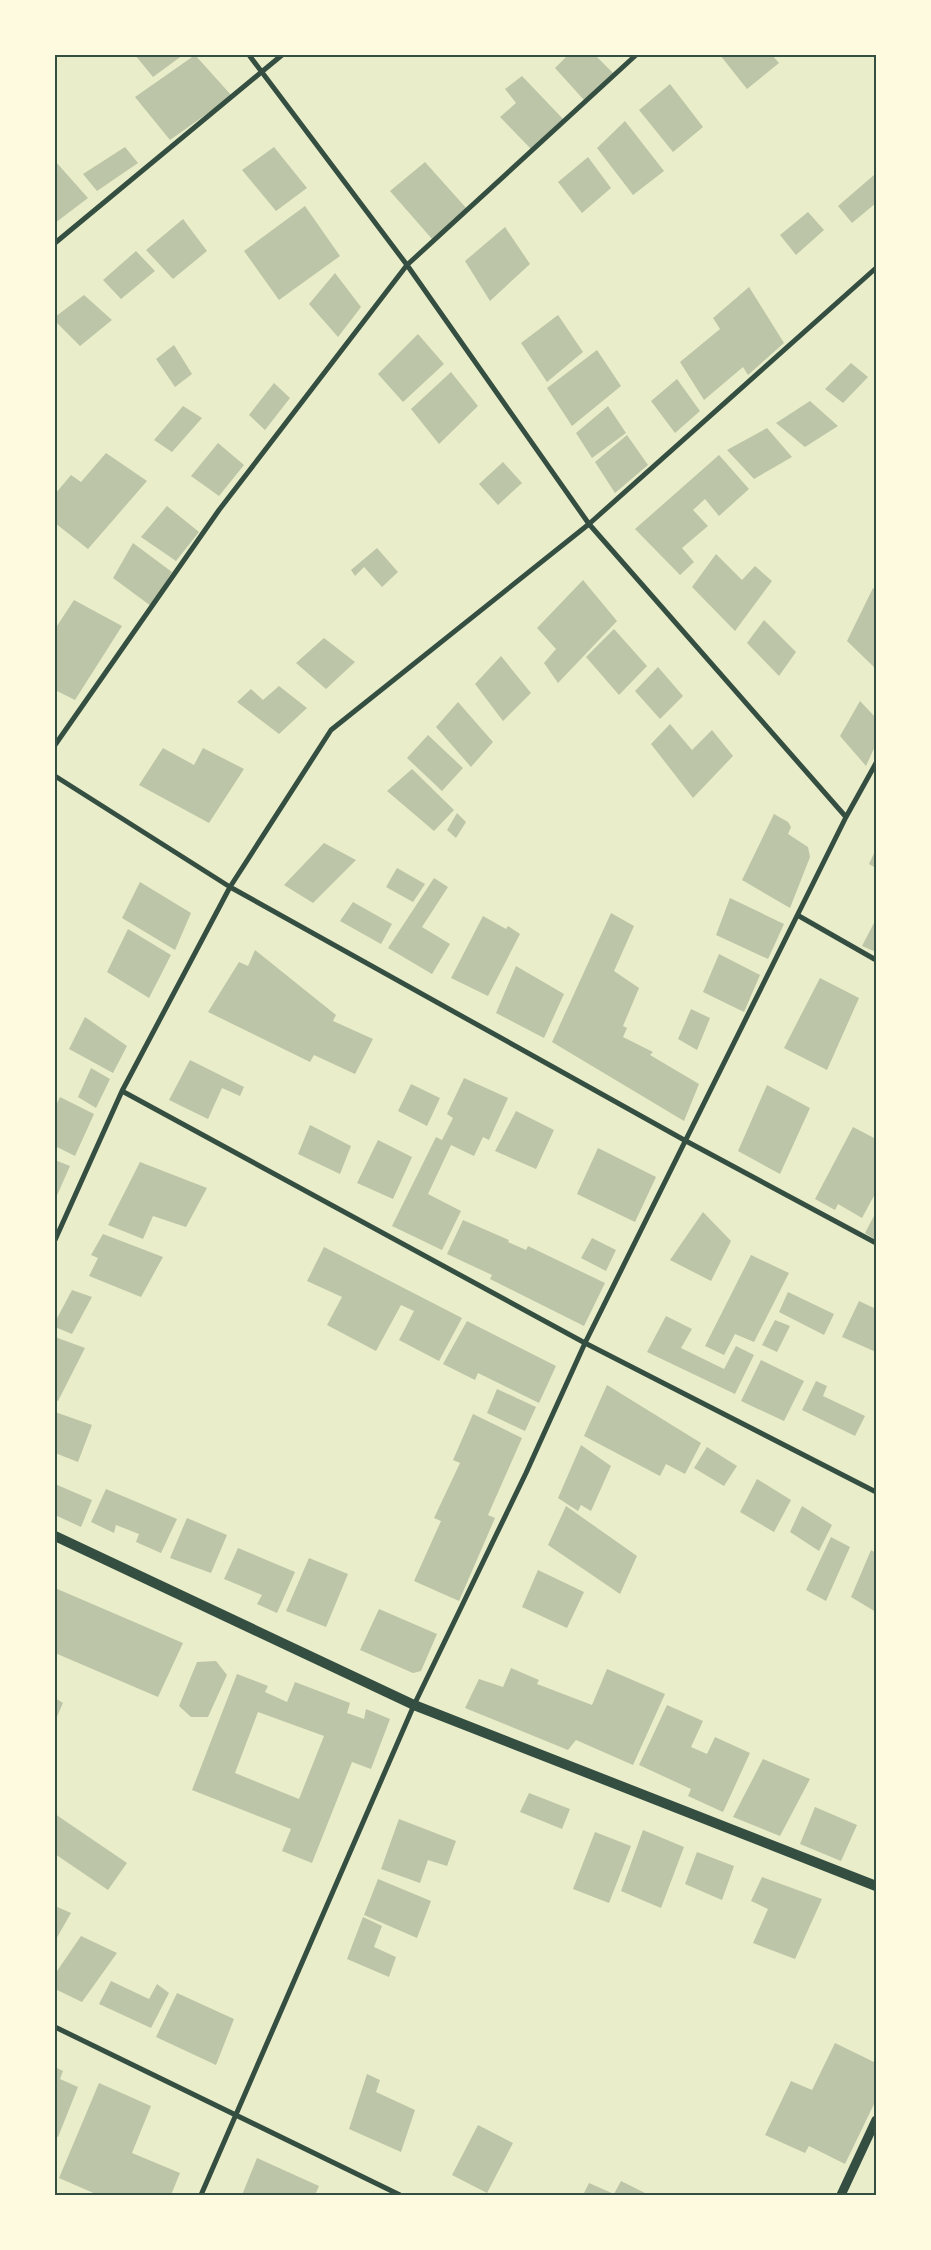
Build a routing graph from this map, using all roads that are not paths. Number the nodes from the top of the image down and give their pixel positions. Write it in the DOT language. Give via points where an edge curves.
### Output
graph roads {
  1 [pos="248,55"];
  2 [pos="282,55"];
  3 [pos="636,55"];
  4 [pos="262,72"];
  5 [pos="55,243"];
  6 [pos="408,265"];
  7 [pos="876,268"];
  8 [pos="589,524"];
  9 [pos="55,745"];
  10 [pos="876,763"];
  11 [pos="55,776"];
  12 [pos="846,817"];
  13 [pos="230,887"];
  14 [pos="799,916"];
  15 [pos="876,960"];
  16 [pos="122,1091"];
  17 [pos="686,1141"];
  18 [pos="55,1240"];
  19 [pos="876,1243"];
  20 [pos="585,1343"];
  21 [pos="876,1492"];
  22 [pos="55,1536"];
  23 [pos="414,1705"];
  24 [pos="876,1886"];
  25 [pos="55,2027"];
  26 [pos="236,2115"];
  27 [pos="876,2120"];
  28 [pos="201,2195"];
  29 [pos="400,2195"];
  30 [pos="840,2195"];
  1 -- 4 [label="street"];
  2 -- 4 [label="street"];
  3 -- 6 [label="street"];
  4 -- 5 [label="street"];
  4 -- 6 [label="street"];
  6 -- 8 [label="street"];
  6 -- 9 [label="street" via="219,510"];
  7 -- 8 [label="street"];
  8 -- 12 [label="street"];
  8 -- 13 [label="street" via="331,730"];
  10 -- 12 [label="street"];
  11 -- 13 [label="street"];
  12 -- 14 [label="street"];
  13 -- 16 [label="street"];
  13 -- 17 [label="street"];
  14 -- 15 [label="street"];
  14 -- 17 [label="street"];
  16 -- 18 [label="street"];
  16 -- 20 [label="street"];
  17 -- 19 [label="street"];
  17 -- 20 [label="street"];
  20 -- 21 [label="street"];
  20 -- 23 [label="street"];
  22 -- 23 [label="main road"];
  23 -- 24 [label="main road"];
  23 -- 26 [label="street"];
  25 -- 26 [label="street"];
  26 -- 28 [label="street"];
  26 -- 29 [label="street"];
  27 -- 30 [label="street"];
}
